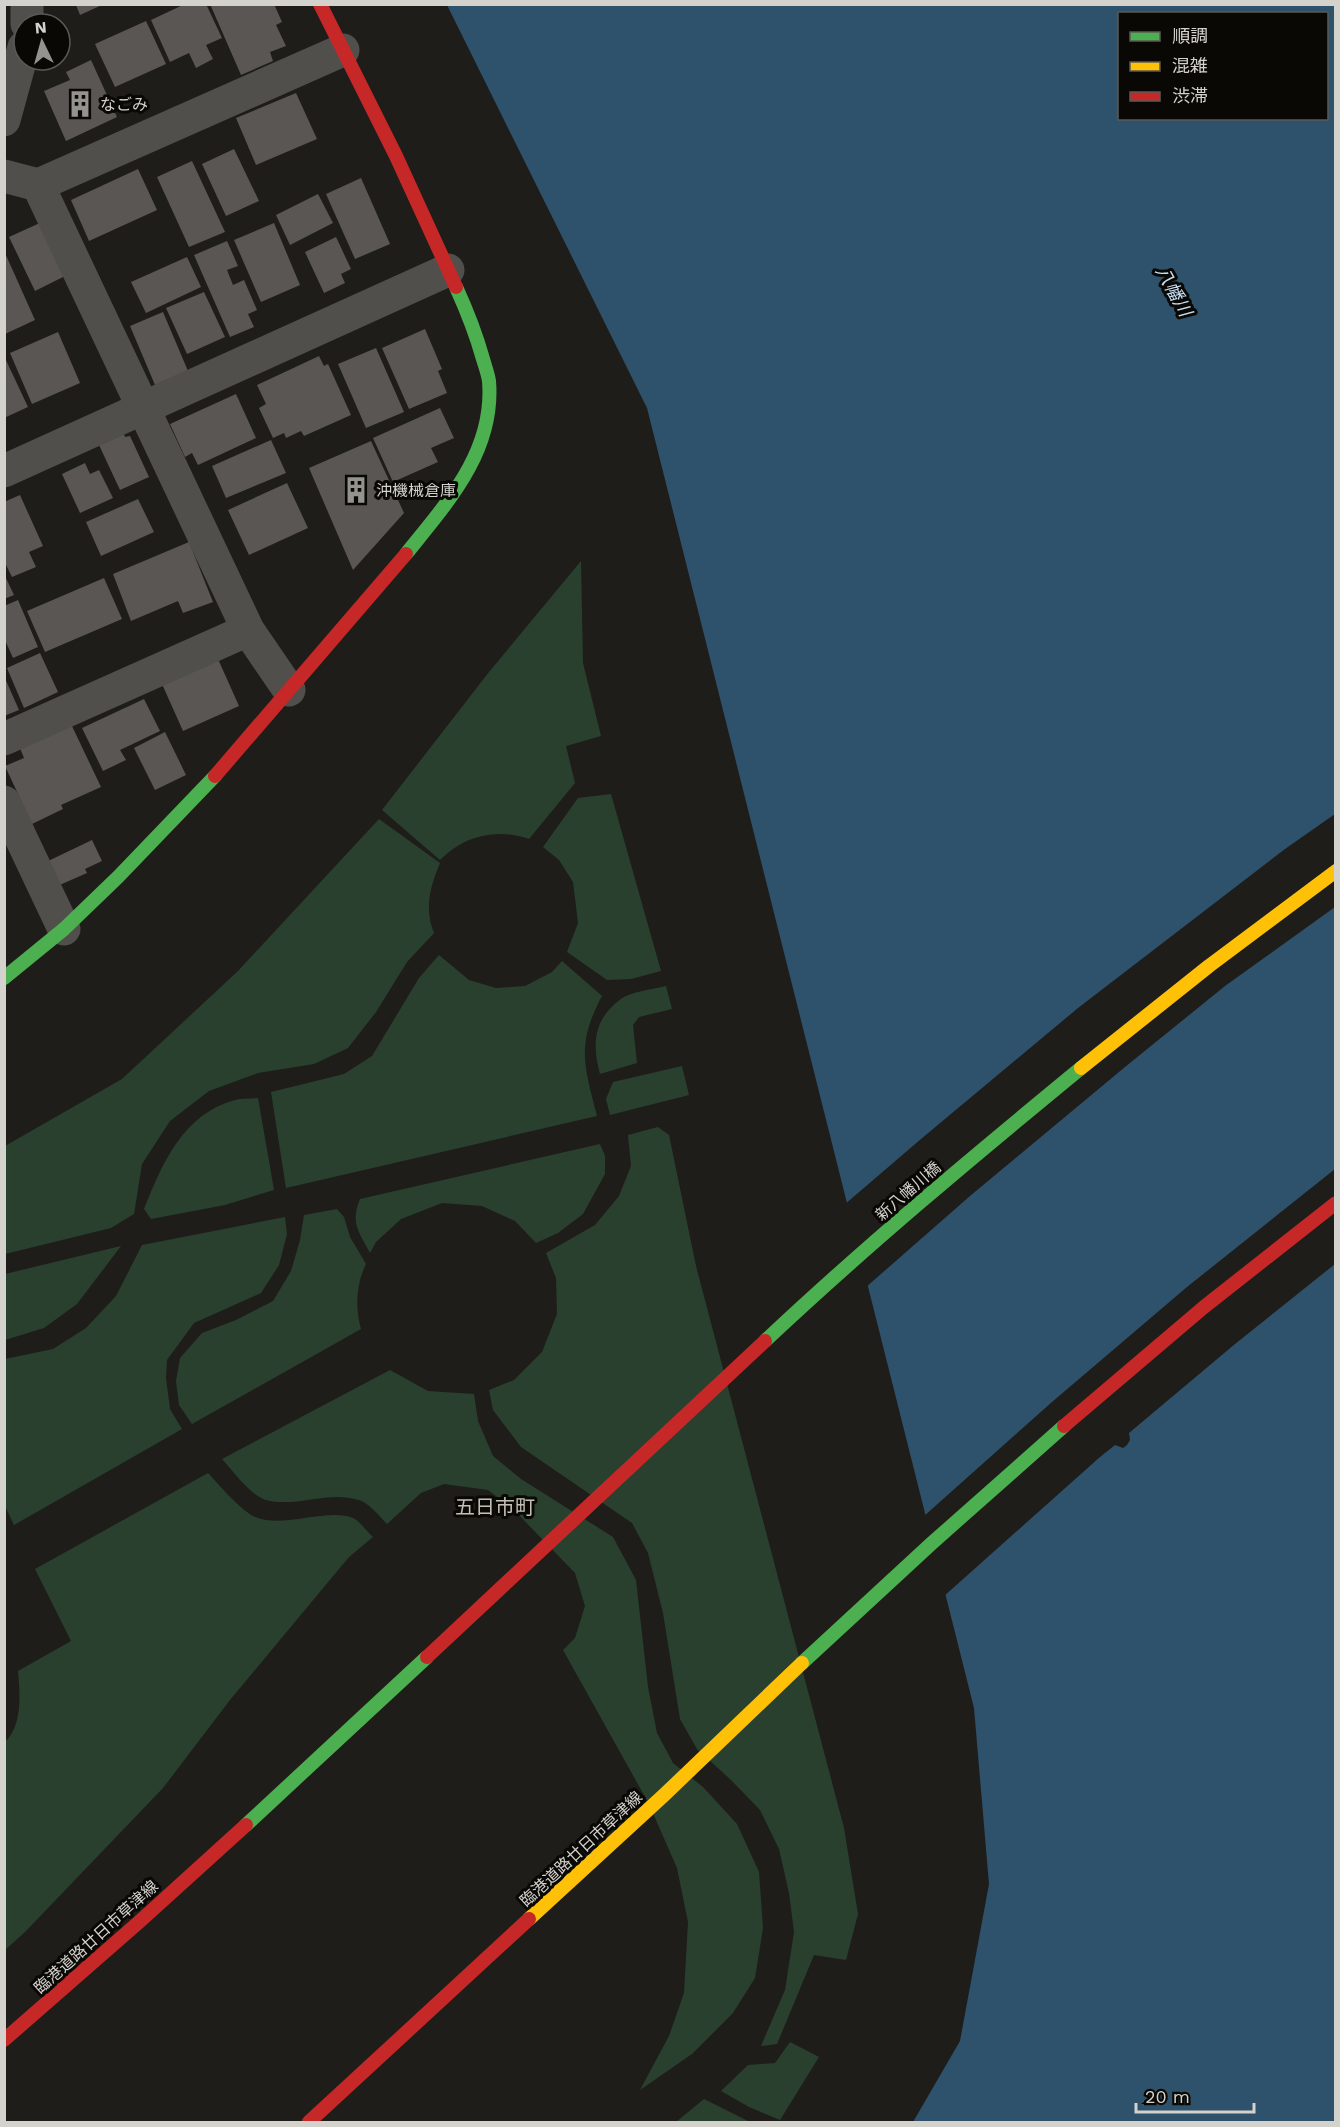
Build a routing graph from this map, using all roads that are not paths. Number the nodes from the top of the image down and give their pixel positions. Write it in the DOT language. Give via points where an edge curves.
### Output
graph roads {
  1 [pos="320,4"];
  2 [pos="343,50"];
  3 [pos="17,72"];
  4 [pos="4,120"];
  5 [pos="4,176"];
  6 [pos="38,185"];
  7 [pos="448,270"];
  8 [pos="144,409"];
  9 [pos="4,471"];
  10 [pos="248,630"];
  11 [pos="289,690"];
  12 [pos="4,739"];
  13 [pos="4,802"];
  14 [pos="1335,871"];
  15 [pos="64,929"];
  16 [pos="4,978"];
  17 [pos="1335,1203"];
  18 [pos="525,1563"];
  19 [pos="4,2040"];
  20 [pos="309,2122"];
  1 -- 2 [label="street"];
  2 -- 6 [label="street"];
  2 -- 7 [label="street"];
  3 -- 4 [label="street"];
  5 -- 6 [label="street"];
  6 -- 8 [label="street"];
  7 -- 8 [label="street"];
  7 -- 11 [label="street" via="473,324 489,381 487,416 477,454 438,516"];
  8 -- 9 [label="street"];
  8 -- 10 [label="street"];
  10 -- 11 [label="street"];
  10 -- 12 [label="street"];
  11 -- 15 [label="street" via="208,784"];
  13 -- 15 [label="street"];
  14 -- 18 [label="street, 新八幡川橋" via="1108,1046 951,1175 813,1296"];
  15 -- 16 [label="street"];
  17 -- 20 [label="street, 臨港道路廿日市草津線" via="1204,1307 932,1543"];
  18 -- 19 [label="street, 臨港道路廿日市草津線" via="334,1744"];
}
